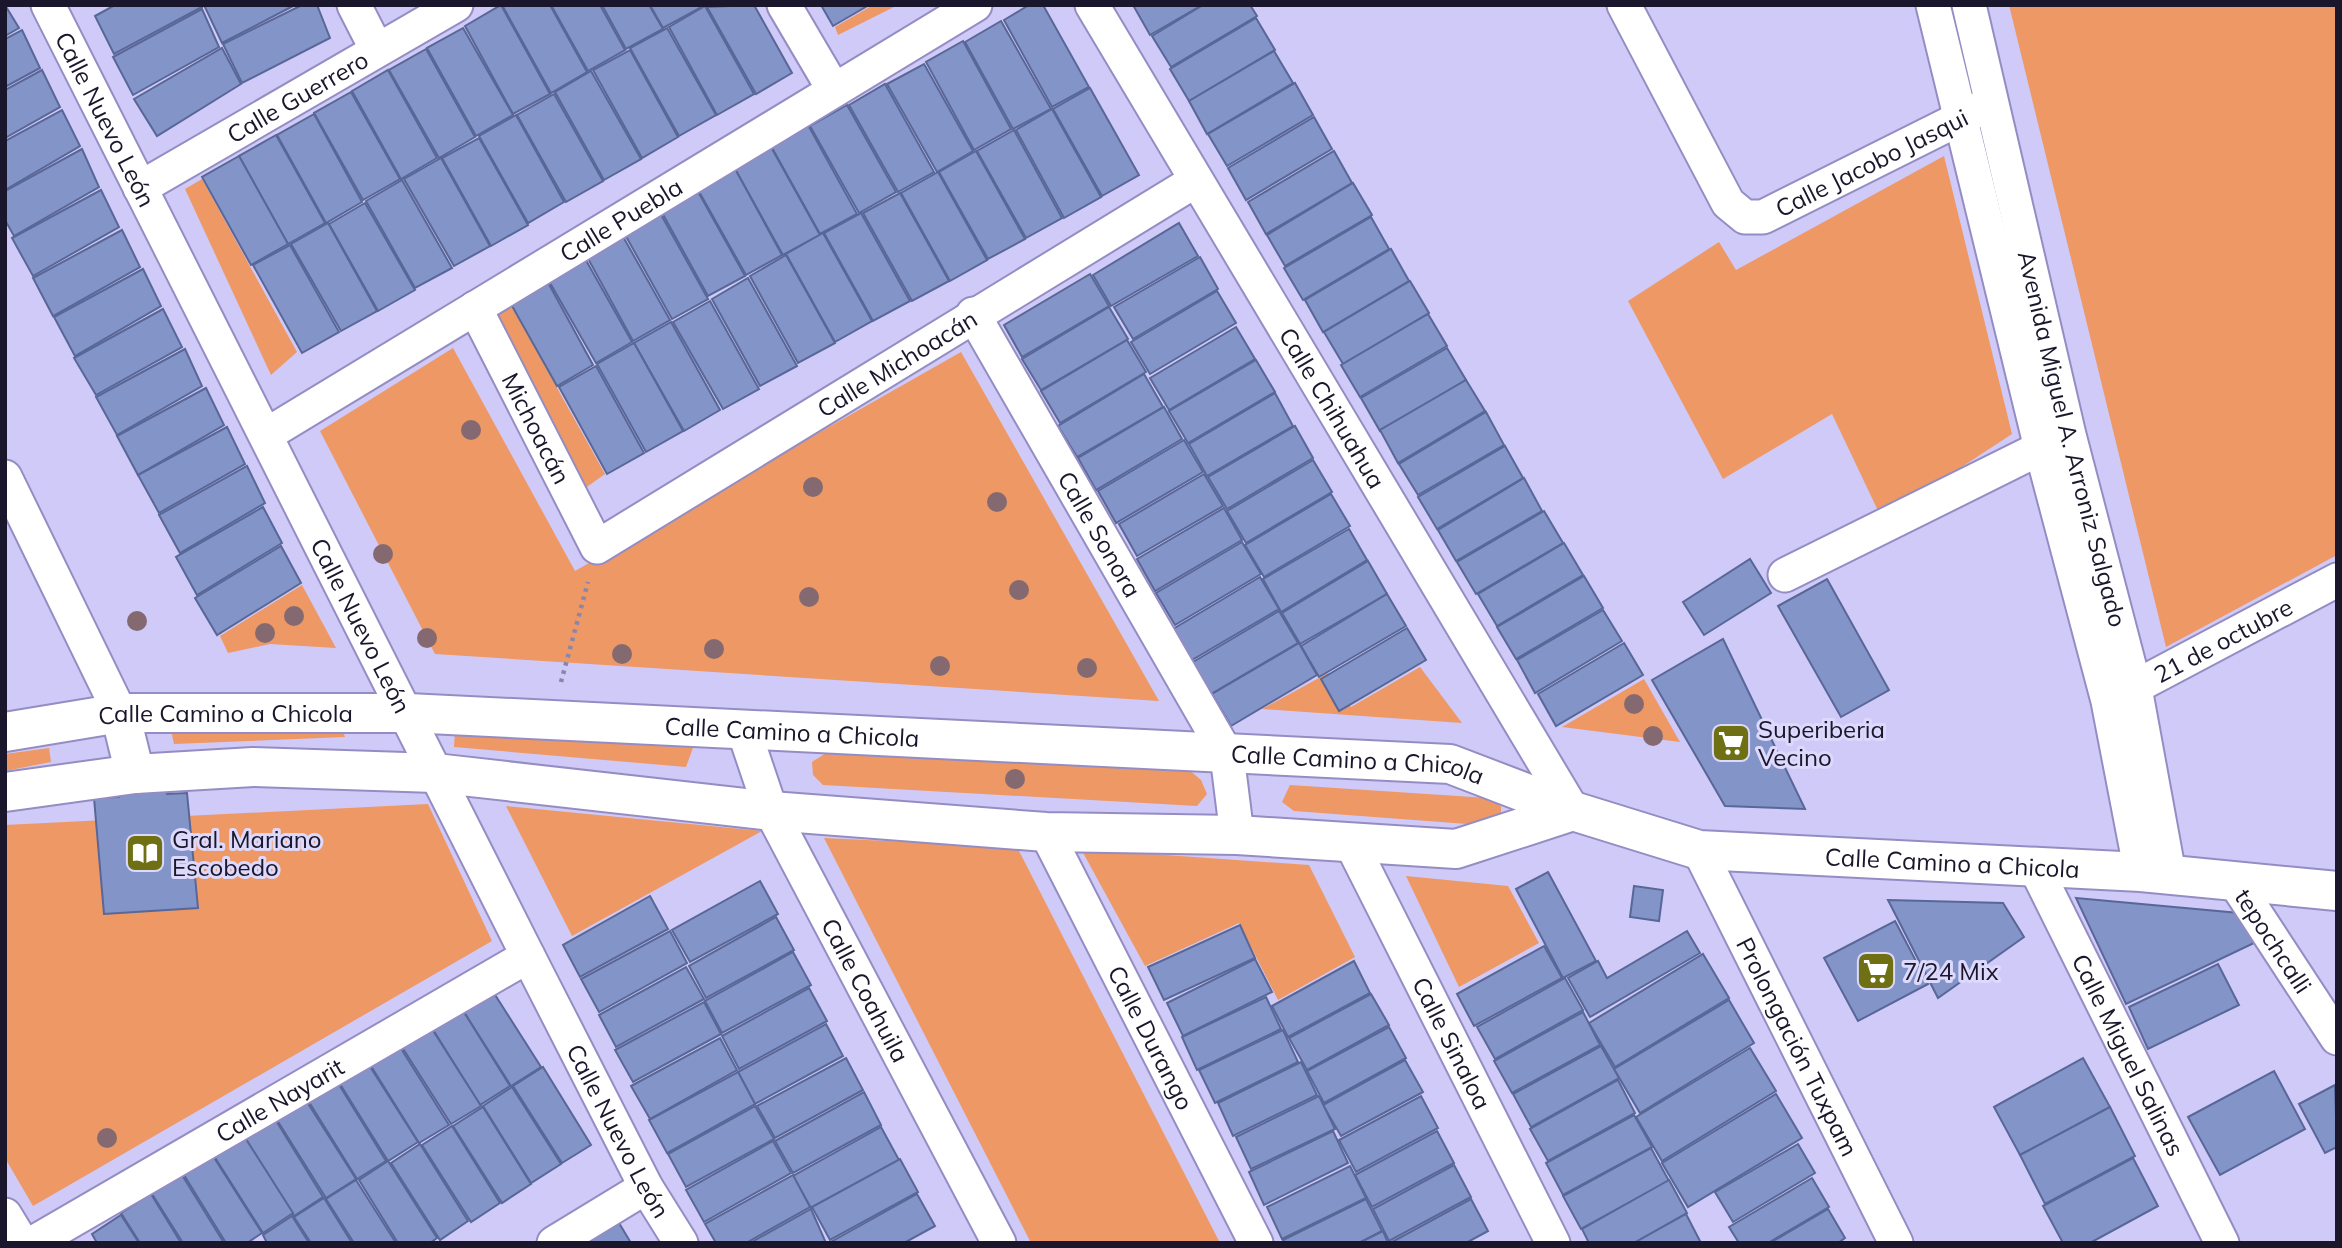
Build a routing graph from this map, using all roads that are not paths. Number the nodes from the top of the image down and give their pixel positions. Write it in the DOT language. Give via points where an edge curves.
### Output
graph roads {
  1 [pos="48,5"];
  2 [pos="354,5"];
  3 [pos="456,5"];
  4 [pos="784,5"];
  5 [pos="975,5"];
  6 [pos="1092,5"];
  7 [pos="1624,5"];
  8 [pos="1933,5"];
  9 [pos="1969,5"];
  10 [pos="377,50"];
  11 [pos="834,90"];
  12 [pos="1992,103"];
  13 [pos="1959,117"];
  14 [pos="1195,181"];
  15 [pos="140,188"];
  16 [pos="475,308"];
  17 [pos="973,314"];
  18 [pos="267,435"];
  19 [pos="2055,442"];
  20 [pos="5,477"];
  21 [pos="597,547"];
  22 [pos="1786,575"];
  23 [pos="2337,580"];
  24 [pos="2122,694"];
  25 [pos="120,713"];
  26 [pos="408,713"];
  27 [pos="744,731"];
  28 [pos="5,732"];
  29 [pos="1227,755"];
  30 [pos="435,773"];
  31 [pos="135,774"];
  32 [pos="5,792"];
  33 [pos="771,811"];
  34 [pos="1573,811"];
  35 [pos="1046,832"];
  36 [pos="1237,835"];
  37 [pos="1351,843"];
  38 [pos="1699,850"];
  39 [pos="2034,865"];
  40 [pos="2155,873"];
  41 [pos="2232,879"];
  42 [pos="2337,891"];
  43 [pos="528,956"];
  44 [pos="2337,1038"];
  45 [pos="646,1187"];
  46 [pos="5,1215"];
  47 [pos="22,1243"];
  48 [pos="33,1243"];
  49 [pos="554,1243"];
  50 [pos="681,1243"];
  51 [pos="999,1243"];
  52 [pos="1256,1243"];
  53 [pos="1553,1243"];
  54 [pos="1896,1243"];
  55 [pos="2222,1243"];
  1 -- 15 [label="street, Calle Nuevo León"];
  2 -- 10 [label="street"];
  3 -- 10 [label="street, Calle Guerrero"];
  4 -- 11 [label="street"];
  5 -- 11 [label="street, Calle Puebla"];
  6 -- 14 [label="street, Calle Chihuahua"];
  7 -- 13 [label="street, Calle Jacobo Jasqui" via="1728,203 1745,217 1763,217"];
  8 -- 13 [label="street, Avenida Miguel A. Arroniz Salgado"];
  9 -- 12 [label="street, Avenida Miguel A. Arroniz Salgado"];
  10 -- 15 [label="street, Calle Guerrero"];
  11 -- 16 [label="street, Calle Puebla"];
  12 -- 13 [label="street, Calle Jacobo Jasqui"];
  12 -- 19 [label="street, Avenida Miguel A. Arroniz Salgado"];
  13 -- 19 [label="street, Avenida Miguel A. Arroniz Salgado"];
  14 -- 17 [label="street, Calle Michoacán"];
  14 -- 34 [label="street, Calle Chihuahua"];
  15 -- 18 [label="street, Calle Nuevo León"];
  16 -- 18 [label="street, Calle Puebla"];
  16 -- 21 [label="street, Michoacán"];
  17 -- 21 [label="street, Calle Michoacán"];
  17 -- 29 [label="street, Calle Sonora"];
  18 -- 26 [label="street, Calle Nuevo León"];
  19 -- 22 [label="street"];
  19 -- 24 [label="street, Avenida Miguel A. Arroniz Salgado"];
  20 -- 25 [label="street"];
  23 -- 24 [label="street, 21 de octubre"];
  24 -- 40 [label="street, Avenida Miguel A. Arroniz Salgado"];
  25 -- 26 [label="street, Calle Camino a Chicola"];
  25 -- 28 [label="street, Calle Camino a Chicola"];
  25 -- 31 [label="street"];
  26 -- 27 [label="street, Calle Camino a Chicola"];
  26 -- 30 [label="street, Calle Nuevo León"];
  27 -- 29 [label="street, Calle Camino a Chicola"];
  27 -- 33 [label="street, Calle Coahuila"];
  29 -- 34 [label="street, Calle Camino a Chicola" via="1450,764"];
  29 -- 36 [label="street"];
  30 -- 31 [label="street" via="253,767"];
  30 -- 33 [label="street"];
  30 -- 43 [label="street, Calle Nuevo León"];
  31 -- 32 [label="street"];
  33 -- 35 [label="street"];
  33 -- 51 [label="street, Calle Coahuila"];
  34 -- 37 [label="street" via="1456,849"];
  34 -- 38 [label="street, Calle Camino a Chicola"];
  35 -- 36 [label="street"];
  35 -- 52 [label="street, Calle Durango"];
  36 -- 37 [label="street"];
  37 -- 53 [label="street, Calle Sinaloa"];
  38 -- 39 [label="street, Calle Camino a Chicola"];
  38 -- 54 [label="street, Prolongación Tuxpam"];
  39 -- 40 [label="street, Calle Camino a Chicola"];
  39 -- 55 [label="street, Calle Miguel Salinas"];
  40 -- 41 [label="street, Calle Camino a Chicola"];
  41 -- 42 [label="street, Calle Camino a Chicola"];
  41 -- 44 [label="street, tepochcalli"];
  43 -- 45 [label="street, Calle Nuevo León"];
  43 -- 48 [label="street, Calle Nayarit"];
  45 -- 49 [label="street"];
  45 -- 50 [label="street, Calle Nuevo León"];
  46 -- 47 [label="street"];
}
